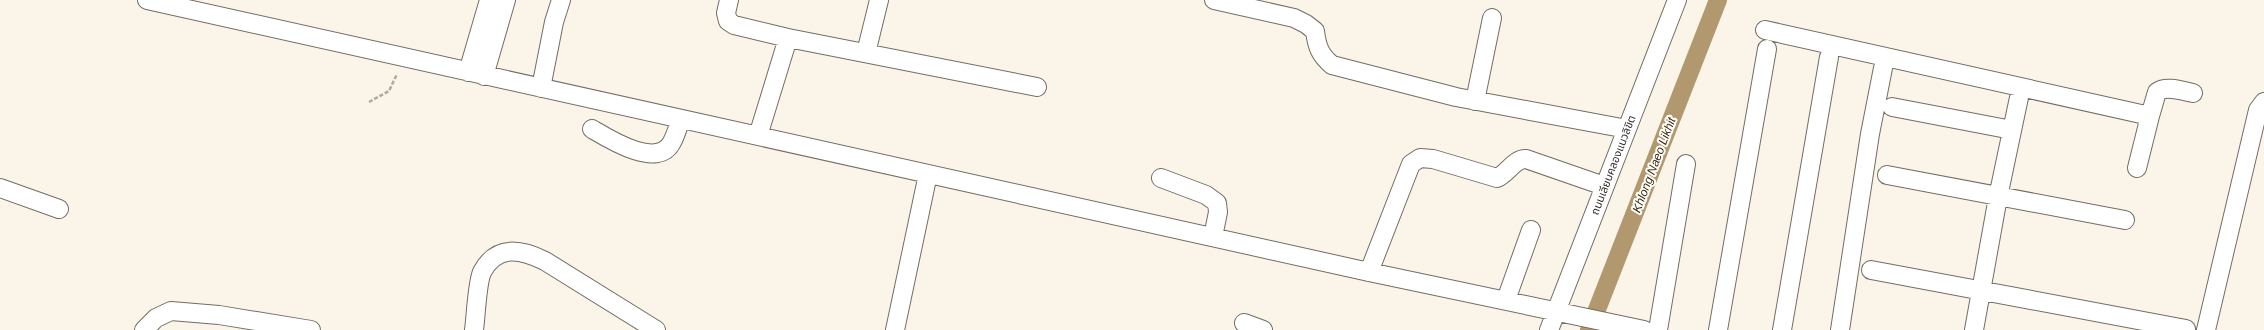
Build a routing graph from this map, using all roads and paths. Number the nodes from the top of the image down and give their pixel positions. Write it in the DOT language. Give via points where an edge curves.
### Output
graph roads {
  1 [pos="147,0"];
  2 [pos="489,0"];
  3 [pos="506,0"];
  4 [pos="561,0"];
  5 [pos="729,0"];
  6 [pos="879,0"];
  7 [pos="1214,0"];
  8 [pos="1677,0"];
  9 [pos="1492,18"];
  10 [pos="1765,30"];
  11 [pos="788,38"];
  12 [pos="1768,49"];
  13 [pos="866,53"];
  14 [pos="1829,57"];
  15 [pos="402,58"];
  16 [pos="1883,68"];
  17 [pos="476,74"];
  18 [pos="1037,87"];
  19 [pos="541,88"];
  20 [pos="2021,88"];
  21 [pos="2193,93"];
  22 [pos="1475,101"];
  23 [pos="369,102"];
  24 [pos="2264,102"];
  25 [pos="1892,107"];
  26 [pos="2150,116"];
  27 [pos="680,119"];
  28 [pos="592,129"];
  29 [pos="1627,129"];
  30 [pos="2012,130"];
  31 [pos="758,136"];
  32 [pos="1686,164"];
  33 [pos="2137,168"];
  34 [pos="928,174"];
  35 [pos="1887,175"];
  36 [pos="1161,178"];
  37 [pos="1604,186"];
  38 [pos="1,193"];
  39 [pos="1998,196"];
  40 [pos="59,209"];
  41 [pos="2125,220"];
  42 [pos="1531,230"];
  43 [pos="1213,238"];
  44 [pos="1871,270"];
  45 [pos="1369,272"];
  46 [pos="1980,289"];
  47 [pos="1506,300"];
  48 [pos="1556,311"];
  49 [pos="218,322"];
  50 [pos="1244,323"];
  51 [pos="2186,329"];
  52 [pos="144,330"];
  53 [pos="311,330"];
  54 [pos="474,330"];
  55 [pos="656,330"];
  56 [pos="895,330"];
  57 [pos="1263,330"];
  58 [pos="1549,330"];
  59 [pos="1644,330"];
  60 [pos="1658,330"];
  61 [pos="1718,330"];
  62 [pos="1782,330"];
  63 [pos="1840,330"];
  64 [pos="1974,330"];
  65 [pos="2206,330"];
  1 -- 15 [label="street"];
  2 -- 17 [label="street"];
  3 -- 17 [label="street"];
  4 -- 19 [label="street"];
  5 -- 11 [label="street" via="726,13 728,21 734,25"];
  6 -- 13 [label="street"];
  7 -- 22 [label="street" via="1294,18 1306,24 1315,31 1316,45 1322,57 1332,65"];
  8 -- 29 [label="street, ถนนเลียบคลองแนวลิขิต"];
  9 -- 22 [label="street"];
  10 -- 20 [label="street"];
  11 -- 13 [label="street"];
  11 -- 31 [label="street"];
  12 -- 61 [label="street"];
  13 -- 18 [label="street"];
  14 -- 62 [label="street"];
  15 -- 17 [label="street"];
  15 -- 23 [label="path" via="389,91"];
  16 -- 63 [label="street" via="1870,134"];
  17 -- 19 [label="street"];
  19 -- 27 [label="street"];
  20 -- 26 [label="street"];
  20 -- 30 [label="street"];
  21 -- 26 [label="street" via="2160,89"];
  22 -- 29 [label="street"];
  24 -- 65 [label="street" via="2258,110"];
  25 -- 30 [label="street"];
  26 -- 33 [label="street"];
  27 -- 28 [label="street" via="672,143 665,150 656,153 636,151"];
  27 -- 31 [label="street"];
  29 -- 37 [label="street, ถนนเลียบคลองแนวลิขิต"];
  30 -- 39 [label="street"];
  31 -- 34 [label="street"];
  32 -- 60 [label="street"];
  34 -- 43 [label="street"];
  34 -- 56 [label="street"];
  35 -- 39 [label="street"];
  36 -- 43 [label="street" via="1206,195 1217,203 1218,212"];
  37 -- 45 [label="street" via="1526,159 1518,161 1506,173 1496,178 1432,159 1420,158 1411,164"];
  37 -- 48 [label="street, ถนนเลียบคลองแนวลิขิต"];
  38 -- 40 [label="street"];
  39 -- 41 [label="street"];
  39 -- 46 [label="street"];
  42 -- 47 [label="street"];
  43 -- 45 [label="street"];
  44 -- 46 [label="street"];
  45 -- 47 [label="street"];
  46 -- 51 [label="street"];
  46 -- 64 [label="street"];
  47 -- 48 [label="street"];
  48 -- 58 [label="street, ถนนเลียบคลองแนวลิขิต"];
  48 -- 59 [label="street"];
  49 -- 52 [label="street" via="171,311 156,318"];
  49 -- 53 [label="street"];
  50 -- 57 [label="street"];
  54 -- 55 [label="street" via="482,272 497,255 514,250 529,253 545,261"];
}
